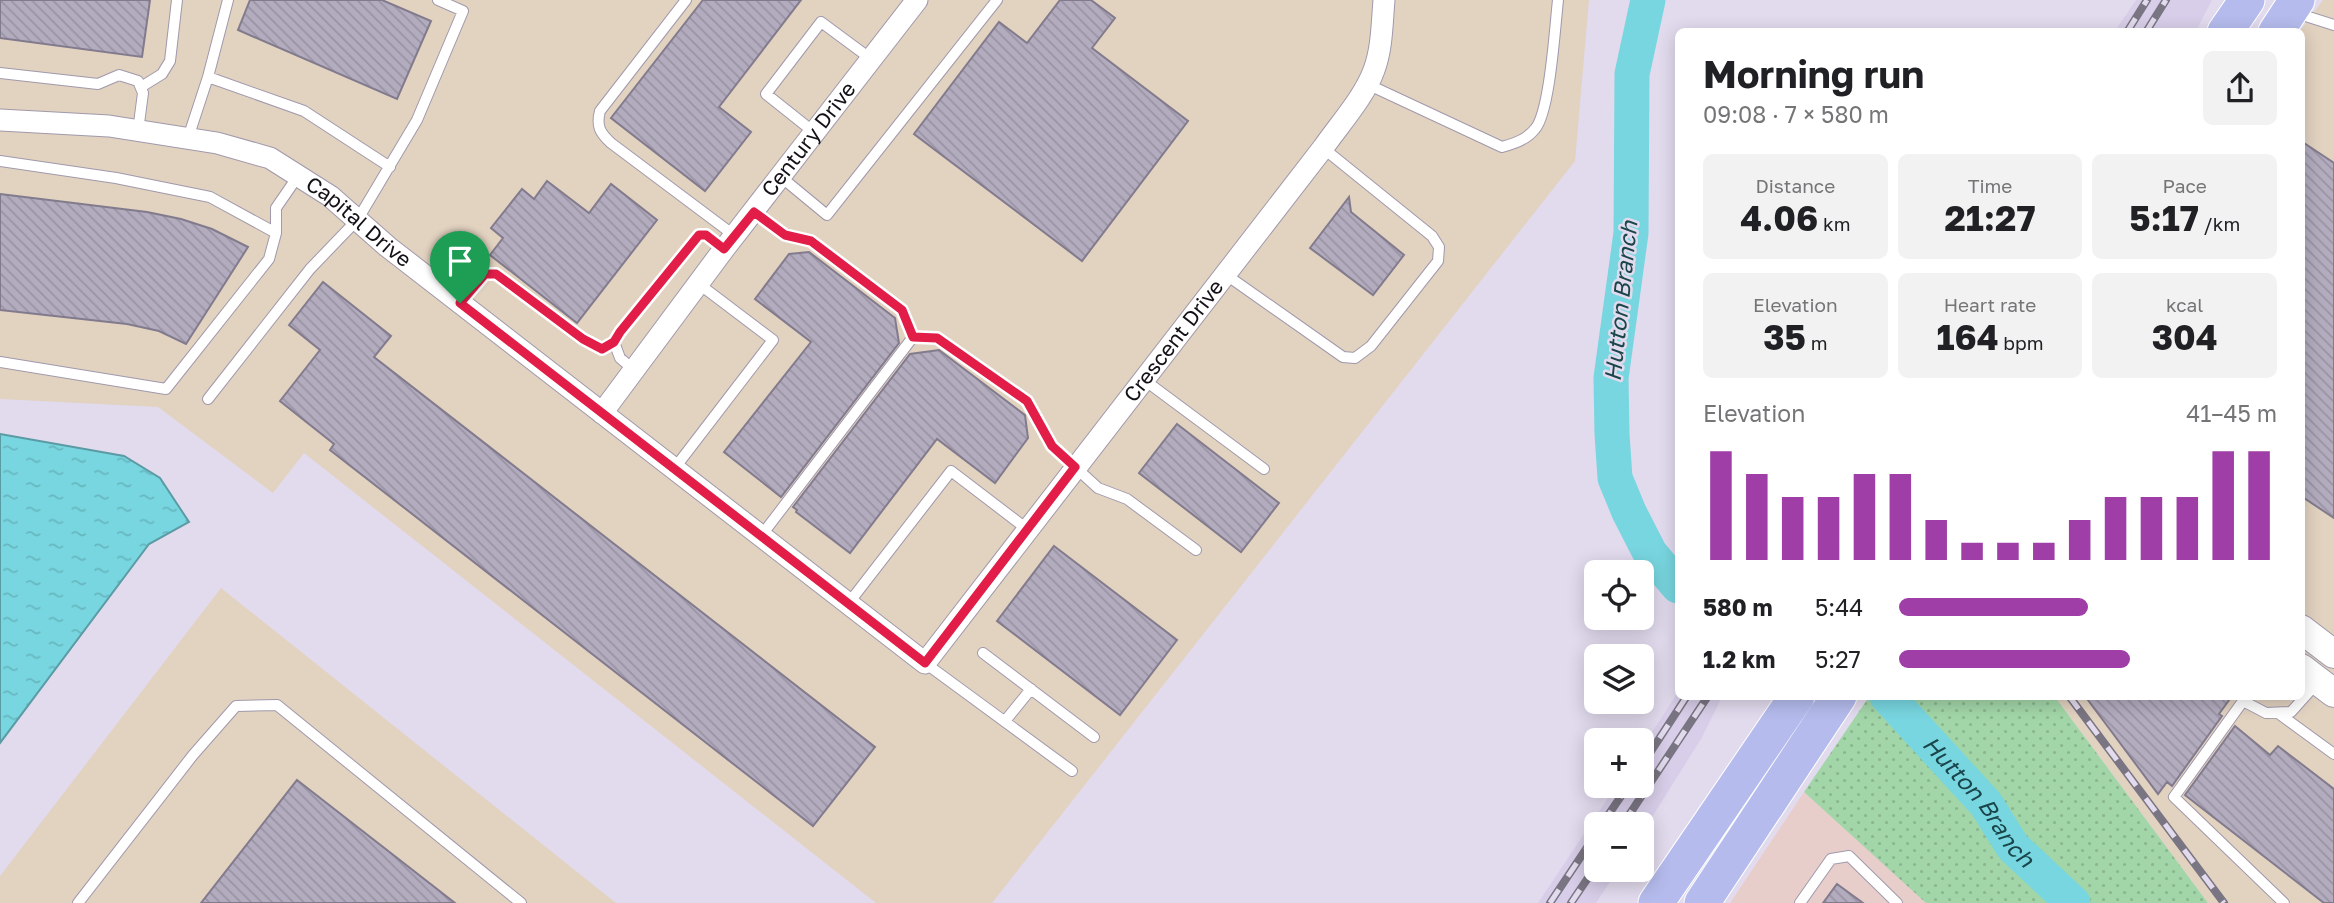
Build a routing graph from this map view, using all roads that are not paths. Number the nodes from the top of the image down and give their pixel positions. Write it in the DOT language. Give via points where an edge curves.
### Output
graph roads {
  1 [pos="177,0"];
  2 [pos="228,0"];
  3 [pos="438,0"];
  4 [pos="686,0"];
  5 [pos="917,0"];
  6 [pos="998,0"];
  7 [pos="1384,0"];
  8 [pos="1558,0"];
  9 [pos="2247,0"];
  10 [pos="2287,14"];
  11 [pos="2334,25"];
  12 [pos="2228,28"];
  13 [pos="871,59"];
  14 [pos="0,73"];
  15 [pos="208,77"];
  16 [pos="1367,84"];
  17 [pos="141,86"];
  18 [pos="0,120"];
  19 [pos="138,131"];
  20 [pos="815,133"];
  21 [pos="188,138"];
  22 [pos="1323,148"];
  23 [pos="0,161"];
  24 [pos="390,167"];
  25 [pos="298,176"];
  26 [pos="781,177"];
  27 [pos="754,212"];
  28 [pos="358,219"];
  29 [pos="275,233"];
  30 [pos="729,243"];
  31 [pos="1225,274"];
  32 [pos="699,284"];
  33 [pos="460,303"];
  34 [pos="913,337"];
  35 [pos="614,342"];
  36 [pos="0,362"];
  37 [pos="634,370"];
  38 [pos="1143,379"];
  39 [pos="208,399"];
  40 [pos="602,413"];
  41 [pos="1075,467"];
  42 [pos="674,469"];
  43 [pos="1264,469"];
  44 [pos="1027,530"];
  45 [pos="761,536"];
  46 [pos="1196,550"];
  47 [pos="848,604"];
  48 [pos="2305,632"];
  49 [pos="983,653"];
  50 [pos="2334,654"];
  51 [pos="925,663"];
  52 [pos="2318,681"];
  53 [pos="1031,689"];
  54 [pos="2305,696"];
  55 [pos="1794,700"];
  56 [pos="1836,700"];
  57 [pos="2244,700"];
  58 [pos="2246,700"];
  59 [pos="2301,700"];
  60 [pos="2278,713"];
  61 [pos="1005,722"];
  62 [pos="1094,737"];
  63 [pos="2334,754"];
  64 [pos="1072,771"];
  65 [pos="78,903"];
  66 [pos="521,903"];
  67 [pos="1656,903"];
  68 [pos="1702,903"];
  69 [pos="1800,903"];
  70 [pos="1897,903"];
  71 [pos="2284,903"];
  1 -- 17 [label="lane" via="170,61 162,74"];
  2 -- 15 [label="lane"];
  3 -- 24 [label="lane" via="463,11 417,120"];
  4 -- 30 [label="lane" via="600,111 597,124 602,135"];
  5 -- 13 [label="street, Century Drive"];
  6 -- 26 [label="lane" via="827,215"];
  7 -- 16 [label="street, Crescent Drive" via="1378,54"];
  8 -- 16 [label="lane" via="1547,95 1538,127 1524,140 1502,148"];
  9 -- 12 [label="main road"];
  10 -- 11 [label="lane"];
  13 -- 20 [label="street, Century Drive"];
  13 -- 20 [label="lane" via="821,22 766,94"];
  14 -- 17 [label="lane" via="98,84 119,75"];
  15 -- 21 [label="lane"];
  15 -- 24 [label="lane" via="304,111"];
  16 -- 22 [label="street, Crescent Drive"];
  17 -- 19 [label="lane"];
  18 -- 19 [label="street, Capital Drive"];
  19 -- 21 [label="street, Capital Drive"];
  20 -- 26 [label="street, Century Drive"];
  21 -- 25 [label="street, Capital Drive" via="270,158"];
  22 -- 31 [label="street, Crescent Drive"];
  22 -- 31 [label="lane" via="1432,236 1439,247 1438,261 1371,346 1355,358 1343,357"];
  23 -- 29 [label="lane" via="210,197"];
  24 -- 28 [label="lane"];
  25 -- 28 [label="street, Capital Drive"];
  25 -- 29 [label="lane" via="276,208"];
  26 -- 27 [label="street, Century Drive"];
  27 -- 30 [label="street, Century Drive"];
  27 -- 34 [label="lane" via="785,235 811,241 902,310"];
  28 -- 33 [label="street, Capital Drive"];
  28 -- 39 [label="lane" via="310,270"];
  29 -- 36 [label="lane" via="269,259 166,389"];
  30 -- 32 [label="street, Century Drive"];
  30 -- 35 [label="lane" via="699,235"];
  31 -- 38 [label="street, Crescent Drive"];
  32 -- 37 [label="street, Century Drive"];
  32 -- 42 [label="lane" via="773,340"];
  33 -- 35 [label="lane" via="485,274 496,274 583,339 602,349"];
  33 -- 40 [label="street, Capital Drive"];
  34 -- 41 [label="lane" via="937,338 1027,401 1052,446"];
  34 -- 45 [label="lane"];
  35 -- 37 [label="lane" via="620,358"];
  37 -- 40 [label="street, Century Drive"];
  38 -- 41 [label="street, Crescent Drive"];
  38 -- 43 [label="lane"];
  40 -- 42 [label="street, Capital Drive"];
  41 -- 44 [label="street, Crescent Drive"];
  41 -- 46 [label="lane" via="1098,488 1127,499"];
  42 -- 45 [label="street, Capital Drive"];
  44 -- 47 [label="lane" via="951,471"];
  44 -- 51 [label="street, Crescent Drive"];
  45 -- 47 [label="street, Capital Drive"];
  47 -- 51 [label="street, Capital Drive"];
  48 -- 50 [label="street"];
  49 -- 53 [label="lane"];
  51 -- 61 [label="lane"];
  52 -- 54 [label="lane"];
  53 -- 61 [label="lane"];
  53 -- 62 [label="lane"];
  55 -- 67 [label="main road"];
  56 -- 68 [label="main road"];
  57 -- 71 [label="lane" via="2175,797"];
  58 -- 60 [label="lane" via="2266,713"];
  59 -- 60 [label="lane" via="2291,712"];
  60 -- 63 [label="lane"];
  61 -- 64 [label="lane"];
  65 -- 66 [label="lane" via="236,706 277,705"];
  69 -- 70 [label="lane" via="1831,859 1849,856"];
}
